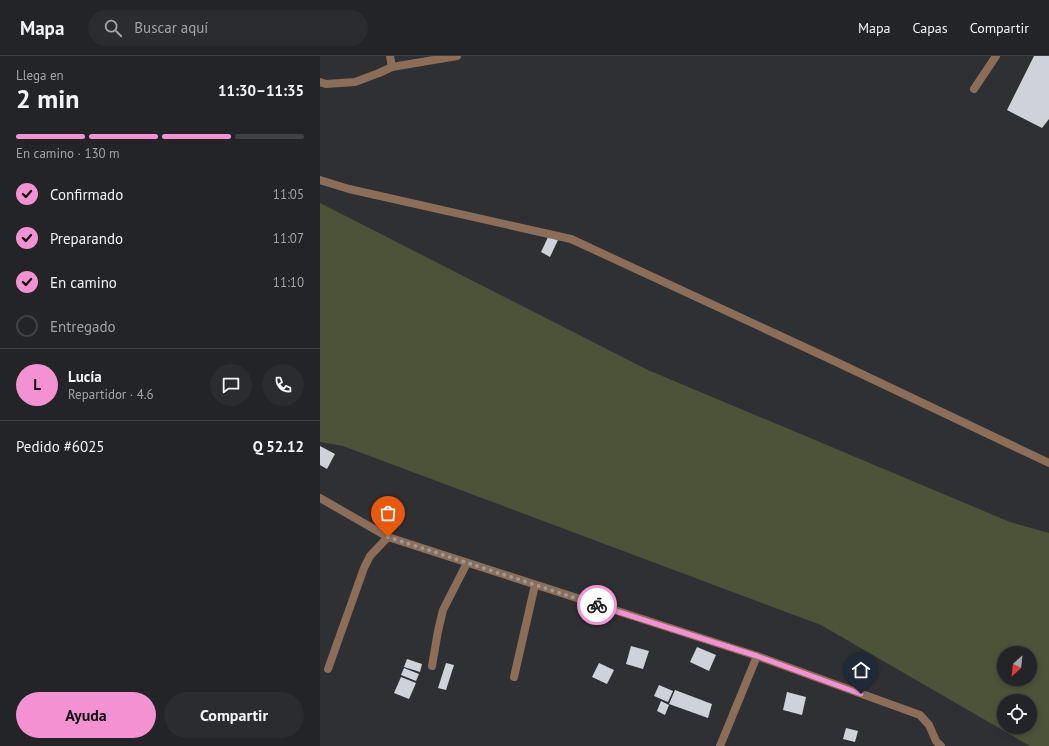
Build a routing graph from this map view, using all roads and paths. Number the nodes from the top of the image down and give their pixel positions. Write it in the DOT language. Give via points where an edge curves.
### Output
graph roads {
  1 [pos="390,56"];
  2 [pos="457,56"];
  3 [pos="996,56"];
  4 [pos="392,67"];
  5 [pos="320,82"];
  6 [pos="974,89"];
  7 [pos="320,180"];
  8 [pos="1049,464"];
  9 [pos="320,498"];
  10 [pos="388,537"];
  11 [pos="467,563"];
  12 [pos="535,585"];
  13 [pos="757,656"];
  14 [pos="432,666"];
  15 [pos="328,669"];
  16 [pos="514,677"];
  17 [pos="720,746"];
  18 [pos="940,746"];
  1 -- 4 [label="street"];
  2 -- 4 [label="street"];
  3 -- 6 [label="street"];
  4 -- 5 [label="street" via="355,82"];
  7 -- 8 [label="street" via="357,191 571,239"];
  9 -- 10 [label="street"];
  10 -- 11 [label="street"];
  10 -- 15 [label="street" via="370,556 364,568"];
  11 -- 12 [label="street"];
  11 -- 14 [label="street" via="443,610"];
  12 -- 13 [label="street"];
  12 -- 16 [label="street"];
  13 -- 17 [label="street"];
  13 -- 18 [label="street" via="920,715 929,725"];
}
